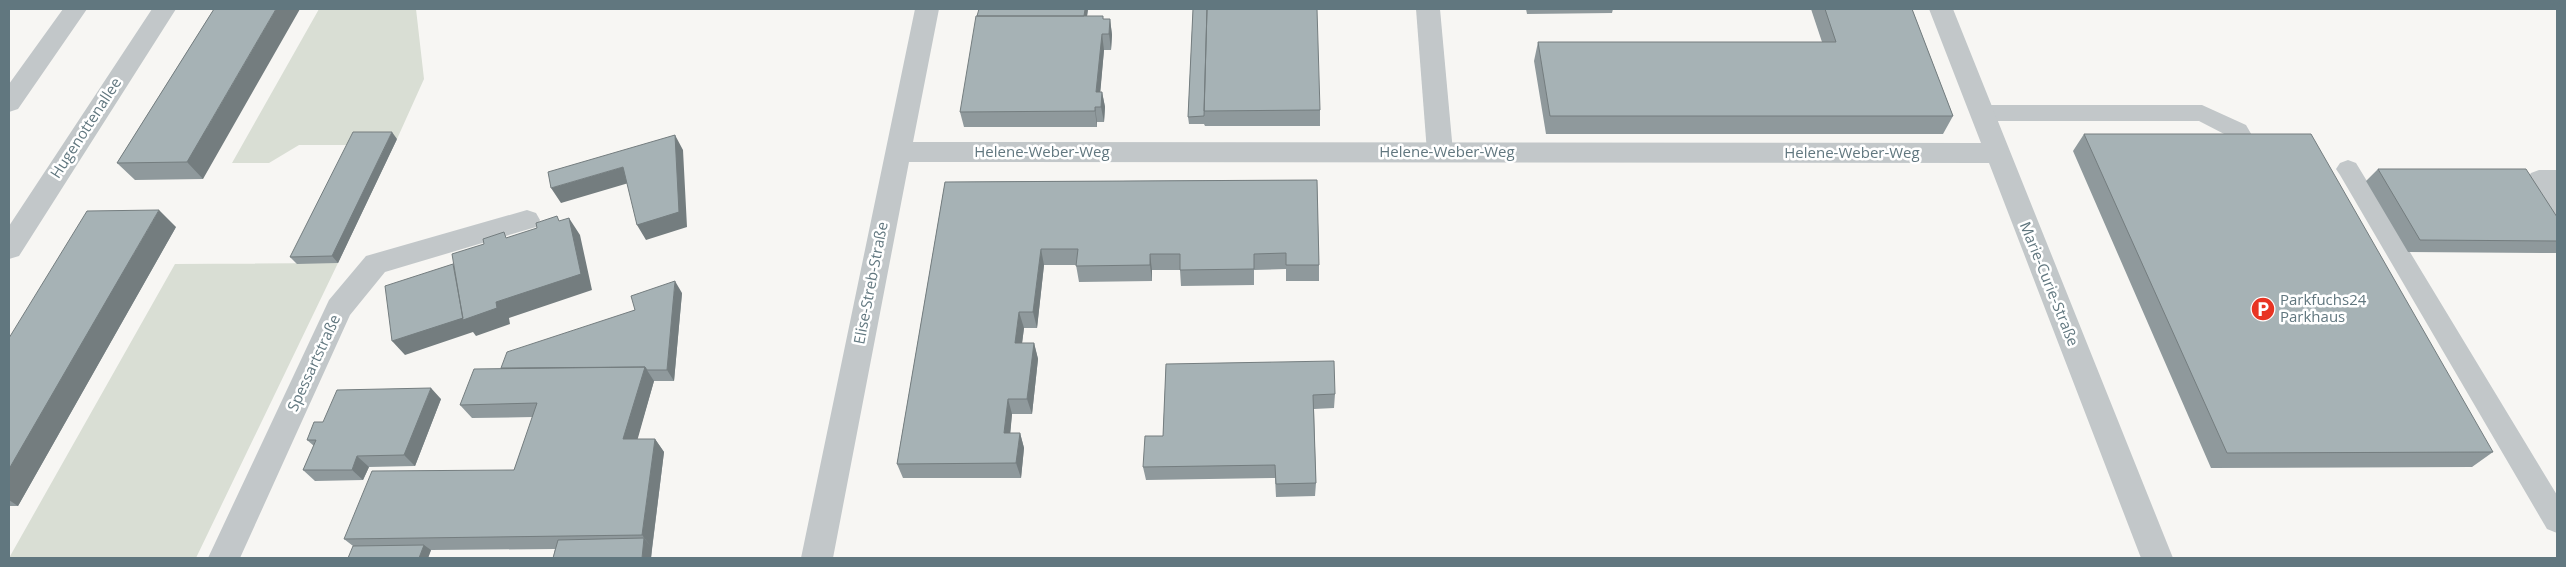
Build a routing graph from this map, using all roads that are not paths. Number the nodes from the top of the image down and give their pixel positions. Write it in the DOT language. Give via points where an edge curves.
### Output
graph roads {
  1 [pos="75,9"];
  2 [pos="164,9"];
  3 [pos="927,9"];
  4 [pos="1428,9"];
  5 [pos="1941,9"];
  6 [pos="9,103"];
  7 [pos="1982,113"];
  8 [pos="2249,151"];
  9 [pos="897,152"];
  10 [pos="1440,152"];
  11 [pos="1997,153"];
  12 [pos="2348,169"];
  13 [pos="2557,179"];
  14 [pos="2557,207"];
  15 [pos="527,220"];
  16 [pos="9,248"];
  17 [pos="2557,520"];
  18 [pos="224,558"];
  19 [pos="816,558"];
  20 [pos="2157,558"];
  1 -- 6 [label="street"];
  2 -- 16 [label="street, Hugenottenallee"];
  3 -- 9 [label="street, Elise-Streb-Straße"];
  4 -- 10 [label="street"];
  5 -- 7 [label="street, Marie-Curie-Straße"];
  7 -- 8 [label="lane" via="2202,113 2238,131"];
  7 -- 11 [label="street, Marie-Curie-Straße"];
  9 -- 10 [label="street, Helene-Weber-Weg"];
  9 -- 19 [label="street, Elise-Streb-Straße"];
  10 -- 11 [label="street, Helene-Weber-Weg"];
  11 -- 20 [label="street, Marie-Curie-Straße"];
  12 -- 17 [label="lane"];
  13 -- 14 [label="lane" via="2538,179"];
  15 -- 18 [label="street, Spessartstraße" via="376,264 339,308"];
}
